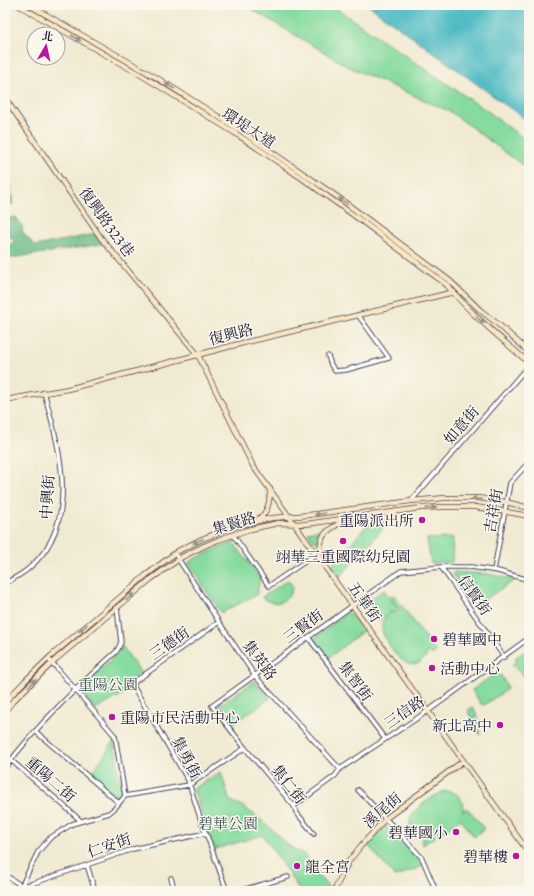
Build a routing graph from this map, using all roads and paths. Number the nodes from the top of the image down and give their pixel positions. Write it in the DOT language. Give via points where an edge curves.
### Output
graph roads {
  1 [pos="18,5"];
  2 [pos="29,5"];
  3 [pos="5,98"];
  4 [pos="237,131"];
  5 [pos="279,160"];
  6 [pos="452,292"];
  7 [pos="463,293"];
  8 [pos="358,315"];
  9 [pos="517,342"];
  10 [pos="512,348"];
  11 [pos="529,352"];
  12 [pos="198,355"];
  13 [pos="328,356"];
  14 [pos="529,364"];
  15 [pos="44,392"];
  16 [pos="5,400"];
  17 [pos="529,462"];
  18 [pos="270,489"];
  19 [pos="411,501"];
  20 [pos="506,502"];
  21 [pos="529,508"];
  22 [pos="505,511"];
  23 [pos="289,516"];
  24 [pos="529,516"];
  25 [pos="349,518"];
  26 [pos="255,521"];
  27 [pos="295,525"];
  28 [pos="232,535"];
  29 [pos="175,554"];
  30 [pos="316,554"];
  31 [pos="178,560"];
  32 [pos="322,562"];
  33 [pos="441,567"];
  34 [pos="494,570"];
  35 [pos="529,580"];
  36 [pos="5,584"];
  37 [pos="353,606"];
  38 [pos="117,608"];
  39 [pos="219,622"];
  40 [pos="308,637"];
  41 [pos="529,638"];
  42 [pos="504,657"];
  43 [pos="50,661"];
  44 [pos="254,676"];
  45 [pos="134,684"];
  46 [pos="75,689"];
  47 [pos="5,702"];
  48 [pos="5,711"];
  49 [pos="428,711"];
  50 [pos="35,731"];
  51 [pos="385,739"];
  52 [pos="245,748"];
  53 [pos="5,755"];
  54 [pos="11,760"];
  55 [pos="463,760"];
  56 [pos="5,768"];
  57 [pos="340,769"];
  58 [pos="189,785"];
  59 [pos="358,790"];
  60 [pos="125,796"];
  61 [pos="119,804"];
  62 [pos="294,806"];
  63 [pos="385,819"];
  64 [pos="81,821"];
  65 [pos="206,833"];
  66 [pos="314,834"];
  67 [pos="529,853"];
  68 [pos="86,865"];
  69 [pos="5,876"];
  70 [pos="288,877"];
  71 [pos="171,878"];
  72 [pos="22,886"];
  73 [pos="19,891"];
  74 [pos="95,891"];
  75 [pos="174,891"];
  76 [pos="227,891"];
  77 [pos="239,891"];
  78 [pos="334,891"];
  79 [pos="436,891"];
  1 -- 4 [label="street, 環堤大道, one-way"];
  4 -- 2 [label="street, 環堤大道, one-way" via="157,78"];
  3 -- 12 [label="street, 復興路323巷" via="101,238"];
  4 -- 5 [label="street, 環堤大道"];
  5 -- 6 [label="street, 環堤大道" via="391,242 447,285"];
  7 -- 5 [label="street, 環堤大道, one-way" via="380,228"];
  6 -- 7 [label="street, 復興路"];
  6 -- 8 [label="street, 復興路"];
  6 -- 10 [label="street, 環堤大道, one-way"];
  7 -- 9 [label="street, 環堤大道"];
  8 -- 12 [label="street, 復興路"];
  8 -- 13 [label="street" via="389,358 334,371"];
  9 -- 10 [label="street"];
  9 -- 11 [label="street, 環堤大道"];
  10 -- 14 [label="street, 環堤大道"];
  12 -- 15 [label="street, 復興路"];
  12 -- 18 [label="street, 五華街" via="253,466"];
  14 -- 19 [label="street, 如意街"];
  15 -- 16 [label="street, 復興路"];
  15 -- 36 [label="street, 中興街" via="61,466 62,495 59,523 40,556 28,569"];
  17 -- 20 [label="street, 吉祥街" via="510,483"];
  18 -- 23 [label="street, 五華街"];
  18 -- 26 [label="street" via="263,517"];
  20 -- 19 [label="street, 集賢路, one-way" via="478,498"];
  19 -- 23 [label="street, 集賢路, one-way"];
  20 -- 21 [label="street, 集賢路"];
  20 -- 22 [label="street, 吉祥街"];
  22 -- 24 [label="street, 集賢路"];
  25 -- 22 [label="street, 集賢路, one-way" via="442,507 475,507"];
  22 -- 34 [label="street, 吉祥街"];
  23 -- 26 [label="street, 集賢路"];
  23 -- 27 [label="street, 五華街"];
  25 -- 27 [label="street, 集賢路"];
  25 -- 32 [label="street" via="324,534 320,551"];
  26 -- 29 [label="street, 集賢路, one-way" via="202,539"];
  27 -- 28 [label="street, 集賢路" via="278,523"];
  27 -- 30 [label="street, 五華街"];
  28 -- 30 [label="street" via="269,586"];
  28 -- 31 [label="street, 集賢路"];
  29 -- 31 [label="street, 集英路"];
  29 -- 43 [label="street, 集賢路, one-way" via="145,576"];
  30 -- 32 [label="street, 五華街"];
  38 -- 31 [label="street, 集賢路, one-way"];
  31 -- 39 [label="street, 集英路"];
  32 -- 37 [label="street, 五華街"];
  33 -- 34 [label="street, 三賢街"];
  33 -- 37 [label="street, 三賢街" via="400,571"];
  33 -- 42 [label="street, 信賢街"];
  34 -- 35 [label="street, 三賢街"];
  37 -- 40 [label="street, 三賢街"];
  37 -- 49 [label="street, 五華街"];
  38 -- 43 [label="street, 集賢路"];
  38 -- 46 [label="street" via="121,642 119,647"];
  39 -- 44 [label="street, 集英路"];
  39 -- 45 [label="street, 三德街"];
  40 -- 44 [label="street, 三賢街"];
  40 -- 51 [label="street, 集智街"];
  41 -- 42 [label="street, 三信路"];
  42 -- 49 [label="street, 三信路"];
  43 -- 46 [label="street"];
  43 -- 47 [label="street, 集賢路" via="25,680"];
  48 -- 43 [label="street, 集賢路, one-way"];
  44 -- 52 [label="street, 三賢街" via="212,706"];
  44 -- 57 [label="street, 集英路"];
  45 -- 58 [label="street, 集勇街" via="134,689"];
  46 -- 50 [label="street"];
  46 -- 60 [label="street" via="115,736"];
  49 -- 51 [label="street, 三信路"];
  49 -- 55 [label="street, 五華街"];
  50 -- 54 [label="street"];
  50 -- 61 [label="street"];
  51 -- 57 [label="street, 三信路"];
  52 -- 58 [label="street"];
  52 -- 62 [label="street, 集仁街"];
  53 -- 54 [label="street, 重陽二街"];
  54 -- 56 [label="street"];
  54 -- 64 [label="street, 重陽二街"];
  55 -- 63 [label="street, 溪尾街"];
  55 -- 67 [label="street, 五華街"];
  57 -- 62 [label="street, 三信路" via="336,776"];
  58 -- 60 [label="street"];
  58 -- 65 [label="street, 集勇街"];
  59 -- 63 [label="street"];
  60 -- 61 [label="street"];
  61 -- 64 [label="street" via="109,813"];
  62 -- 66 [label="street, 集仁街"];
  63 -- 78 [label="street, 溪尾街" via="349,861"];
  63 -- 79 [label="street" via="422,858"];
  64 -- 72 [label="street" via="50,838 38,852"];
  65 -- 68 [label="street, 仁安街" via="133,849"];
  65 -- 76 [label="street, 集勇街"];
  68 -- 72 [label="street, 仁安街"];
  68 -- 74 [label="street"];
  69 -- 72 [label="street"];
  70 -- 77 [label="street"];
  71 -- 75 [label="street"];
  72 -- 73 [label="street"];
}
